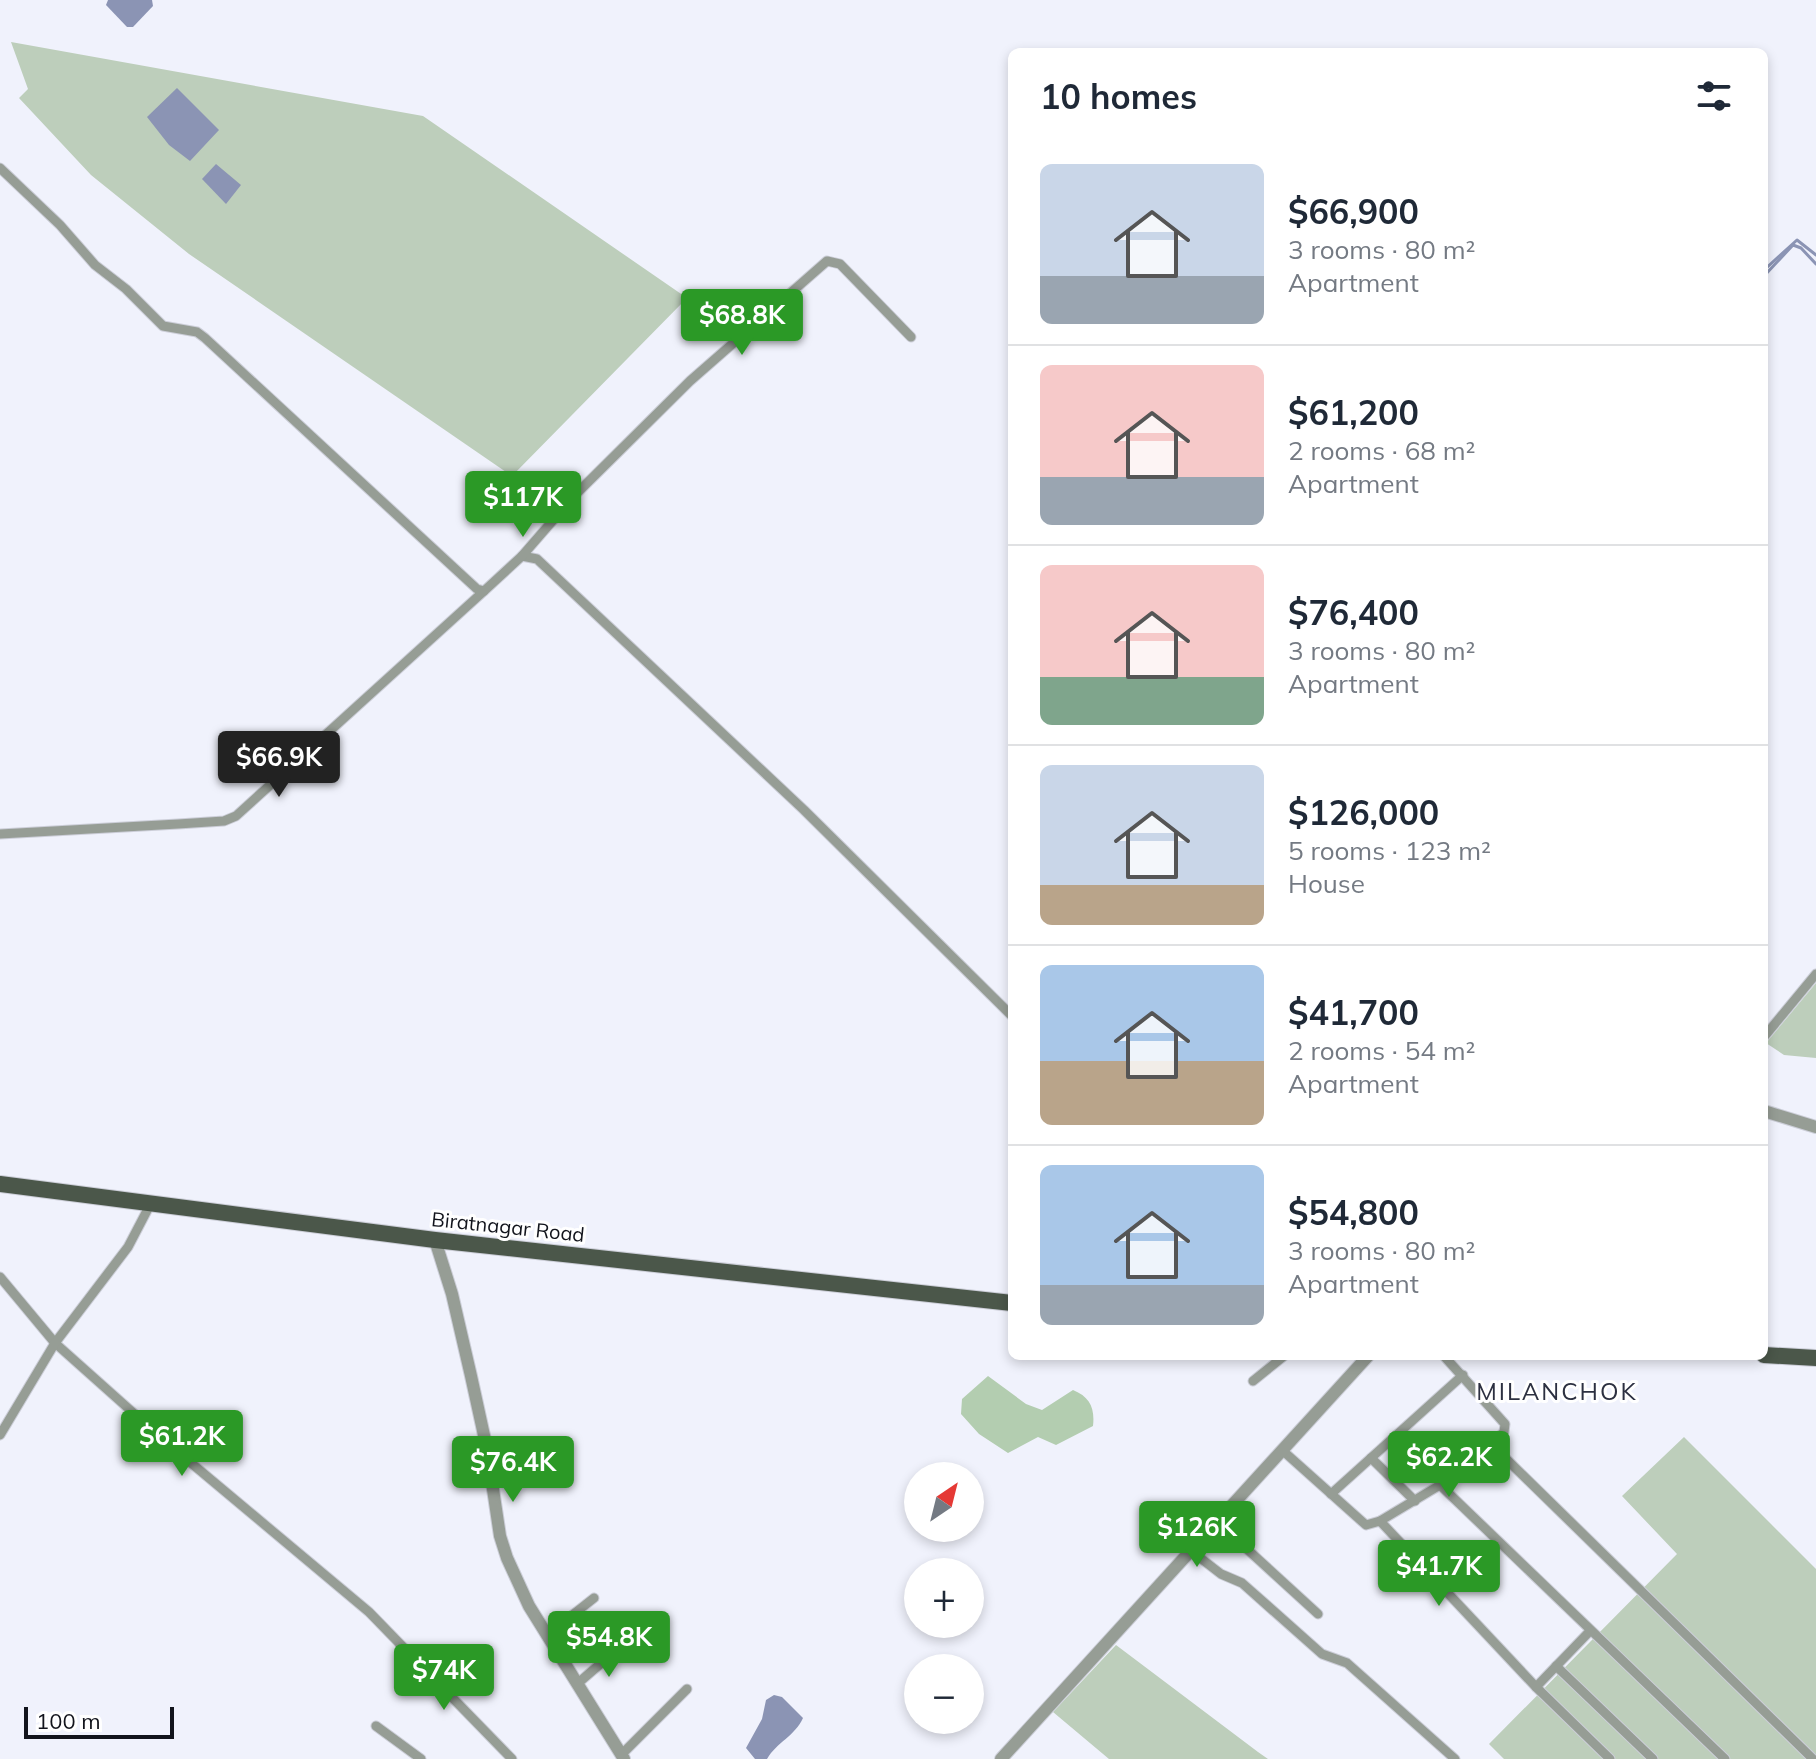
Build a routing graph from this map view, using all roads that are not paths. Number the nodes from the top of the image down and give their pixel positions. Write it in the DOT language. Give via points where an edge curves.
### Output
graph roads {
  1 [pos="0,168"];
  2 [pos="911,337"];
  3 [pos="522,556"];
  4 [pos="484,591"];
  5 [pos="0,834"];
  6 [pos="1816,974"];
  7 [pos="1008,1012"];
  8 [pos="1768,1032"];
  9 [pos="1768,1112"];
  10 [pos="1816,1127"];
  11 [pos="0,1184"];
  12 [pos="151,1203"];
  13 [pos="435,1240"];
  14 [pos="0,1277"];
  15 [pos="1008,1303"];
  16 [pos="55,1343"];
  17 [pos="1768,1355"];
  18 [pos="1816,1358"];
  19 [pos="1279,1360"];
  20 [pos="1364,1360"];
  21 [pos="1448,1360"];
  22 [pos="1463,1375"];
  23 [pos="1253,1381"];
  24 [pos="0,1435"];
  25 [pos="1494,1442"];
  26 [pos="1282,1450"];
  27 [pos="1371,1458"];
  28 [pos="1440,1485"];
  29 [pos="1331,1494"];
  30 [pos="1415,1501"];
  31 [pos="1219,1518"];
  32 [pos="1380,1521"];
  33 [pos="1190,1550"];
  34 [pos="594,1598"];
  35 [pos="1318,1614"];
  36 [pos="1590,1631"];
  37 [pos="547,1635"];
  38 [pos="636,1646"];
  39 [pos="1556,1666"];
  40 [pos="577,1684"];
  41 [pos="1536,1687"];
  42 [pos="687,1689"];
  43 [pos="376,1726"];
  44 [pos="623,1757"];
  45 [pos="421,1759"];
  46 [pos="512,1759"];
  47 [pos="1001,1759"];
  48 [pos="1455,1759"];
  49 [pos="1610,1759"];
  50 [pos="1653,1759"];
  51 [pos="1725,1759"];
  52 [pos="1813,1759"];
  1 -- 4 [label="street" via="163,326 205,338 464,579"];
  2 -- 3 [label="street" via="840,264 827,261 690,381 575,495"];
  3 -- 4 [label="street"];
  3 -- 7 [label="street" via="537,559 629,645"];
  4 -- 5 [label="street" via="236,816 224,821"];
  6 -- 8 [label="street"];
  9 -- 10 [label="street"];
  11 -- 12 [label="main road, Biratnagar Road"];
  12 -- 13 [label="main road, Biratnagar Road"];
  12 -- 16 [label="street" via="128,1247"];
  13 -- 15 [label="main road, Biratnagar Road"];
  13 -- 37 [label="street" via="471,1376 500,1536 514,1576"];
  14 -- 16 [label="street"];
  16 -- 24 [label="street"];
  16 -- 46 [label="street" via="369,1612"];
  17 -- 18 [label="main road"];
  19 -- 23 [label="street"];
  20 -- 26 [label="street"];
  21 -- 22 [label="street"];
  22 -- 25 [label="street" via="1505,1424"];
  22 -- 27 [label="street"];
  25 -- 28 [label="street"];
  25 -- 52 [label="street"];
  26 -- 29 [label="street"];
  26 -- 31 [label="street"];
  27 -- 29 [label="street"];
  27 -- 30 [label="street"];
  28 -- 30 [label="street"];
  28 -- 36 [label="street"];
  29 -- 32 [label="street" via="1366,1525"];
  30 -- 32 [label="street"];
  31 -- 33 [label="street"];
  31 -- 35 [label="street"];
  32 -- 41 [label="street"];
  33 -- 47 [label="street"];
  33 -- 48 [label="street" via="1242,1583 1322,1654 1347,1663"];
  34 -- 37 [label="street"];
  36 -- 39 [label="street"];
  36 -- 51 [label="street"];
  37 -- 40 [label="street"];
  38 -- 40 [label="street" via="628,1640"];
  39 -- 41 [label="street"];
  39 -- 50 [label="street"];
  40 -- 44 [label="street"];
  41 -- 49 [label="street"];
  42 -- 44 [label="street"];
  43 -- 45 [label="street"];
}
